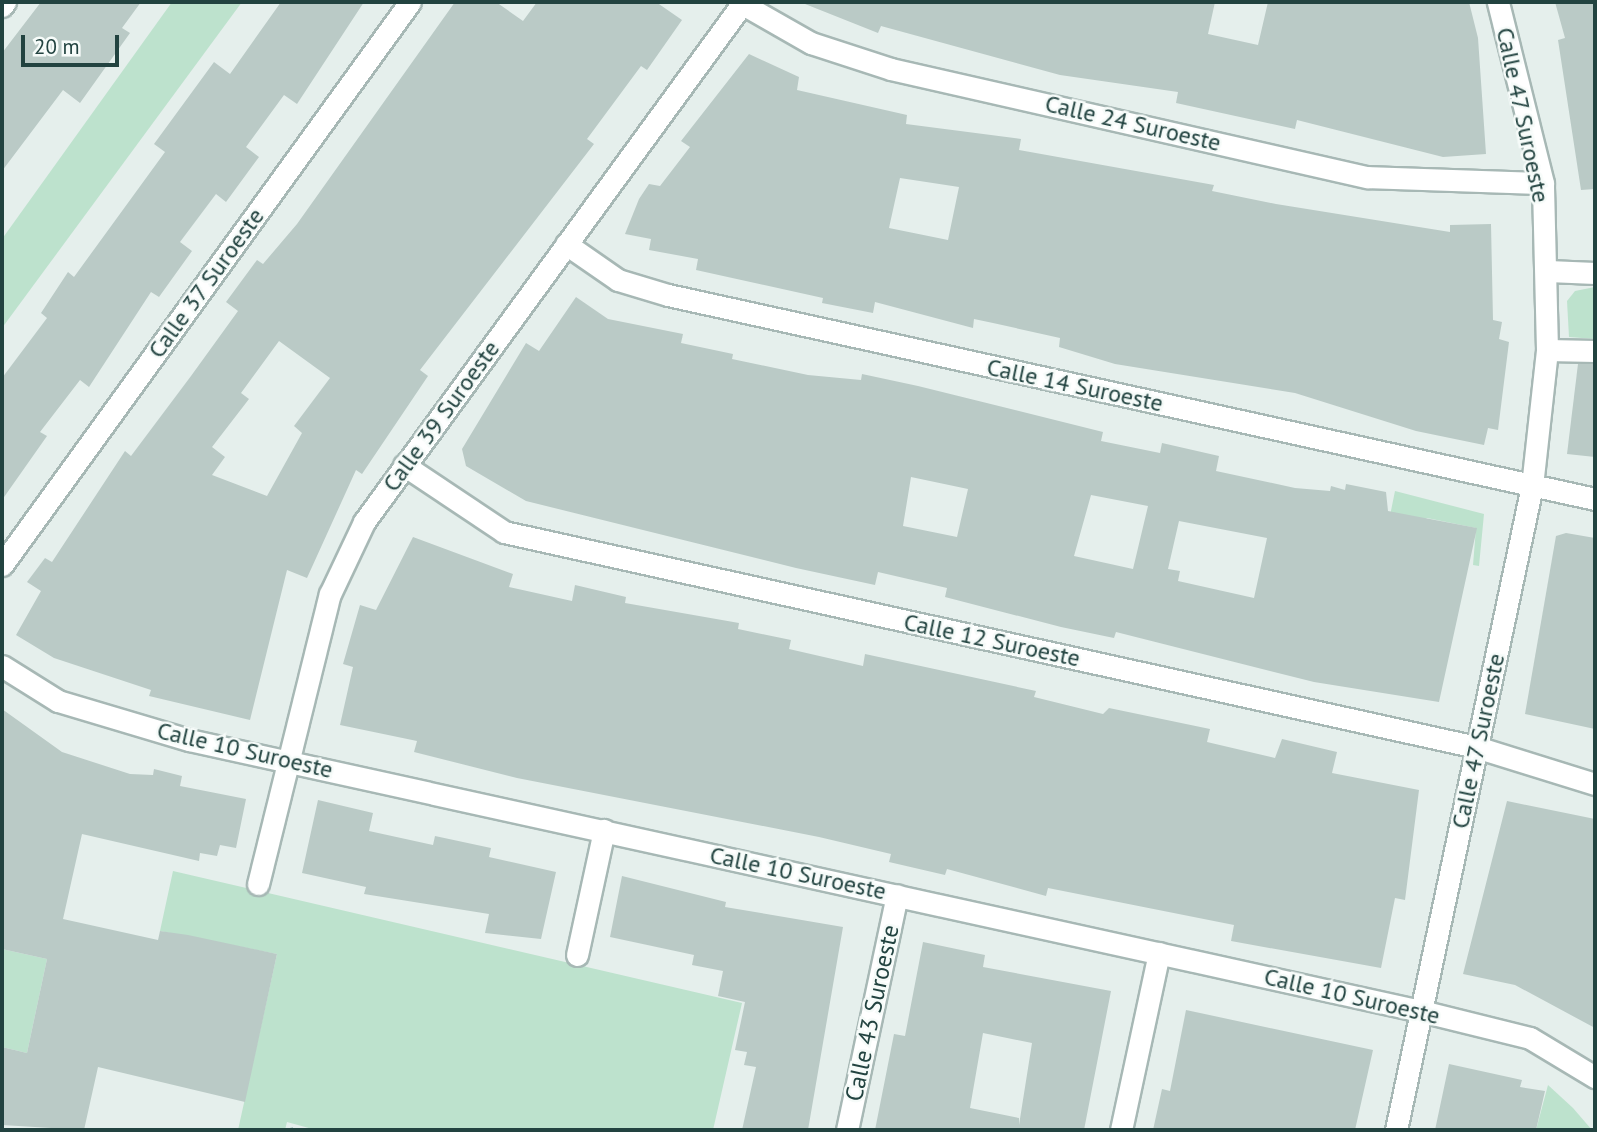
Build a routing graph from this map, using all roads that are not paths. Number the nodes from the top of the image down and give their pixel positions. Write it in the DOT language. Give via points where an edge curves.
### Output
graph roads {
  1 [pos="410,2"];
  2 [pos="1498,2"];
  3 [pos="740,3"];
  4 [pos="1543,183"];
  5 [pos="566,244"];
  6 [pos="1548,271"];
  7 [pos="1595,273"];
  8 [pos="1546,350"];
  9 [pos="1595,351"];
  10 [pos="404,465"];
  11 [pos="1532,486"];
  12 [pos="1595,499"];
  13 [pos="2,565"];
  14 [pos="2,666"];
  15 [pos="1476,747"];
  16 [pos="287,759"];
  17 [pos="1595,784"];
  18 [pos="604,830"];
  19 [pos="258,884"];
  20 [pos="897,895"];
  21 [pos="1159,953"];
  22 [pos="577,955"];
  23 [pos="1421,1011"];
  24 [pos="1595,1077"];
  25 [pos="847,1130"];
  26 [pos="1121,1130"];
  27 [pos="1396,1130"];
  1 -- 13 [label="street, Calle 37 Suroeste"];
  2 -- 4 [label="street, Calle 47 Suroeste"];
  3 -- 4 [label="street, Calle 24 Suroeste" via="811,43 891,69 1368,177"];
  3 -- 5 [label="street, Calle 39 Suroeste"];
  4 -- 6 [label="street, Calle 47 Suroeste"];
  5 -- 10 [label="street, Calle 39 Suroeste"];
  5 -- 11 [label="street, Calle 14 Suroeste" via="618,280 668,295"];
  6 -- 7 [label="street"];
  6 -- 8 [label="street, Calle 47 Suroeste"];
  8 -- 9 [label="street"];
  8 -- 11 [label="street, Calle 47 Suroeste"];
  10 -- 15 [label="street, Calle 12 Suroeste" via="504,532"];
  10 -- 16 [label="street, Calle 39 Suroeste" via="364,522 330,594"];
  11 -- 12 [label="street, Calle 14 Suroeste"];
  11 -- 15 [label="street, Calle 47 Suroeste"];
  14 -- 16 [label="street, Calle 10 Suroeste" via="58,701 99,715"];
  15 -- 17 [label="street, Calle 12 Suroeste"];
  15 -- 23 [label="street, Calle 47 Suroeste"];
  16 -- 18 [label="street, Calle 10 Suroeste"];
  16 -- 19 [label="street, Calle 39 Suroeste"];
  18 -- 20 [label="street, Calle 10 Suroeste"];
  18 -- 22 [label="street"];
  20 -- 21 [label="street, Calle 10 Suroeste"];
  20 -- 25 [label="street, Calle 43 Suroeste"];
  21 -- 23 [label="street, Calle 10 Suroeste"];
  21 -- 26 [label="street"];
  23 -- 24 [label="street, Calle 10 Suroeste" via="1530,1038"];
  23 -- 27 [label="street, Calle 47 Suroeste"];
}
